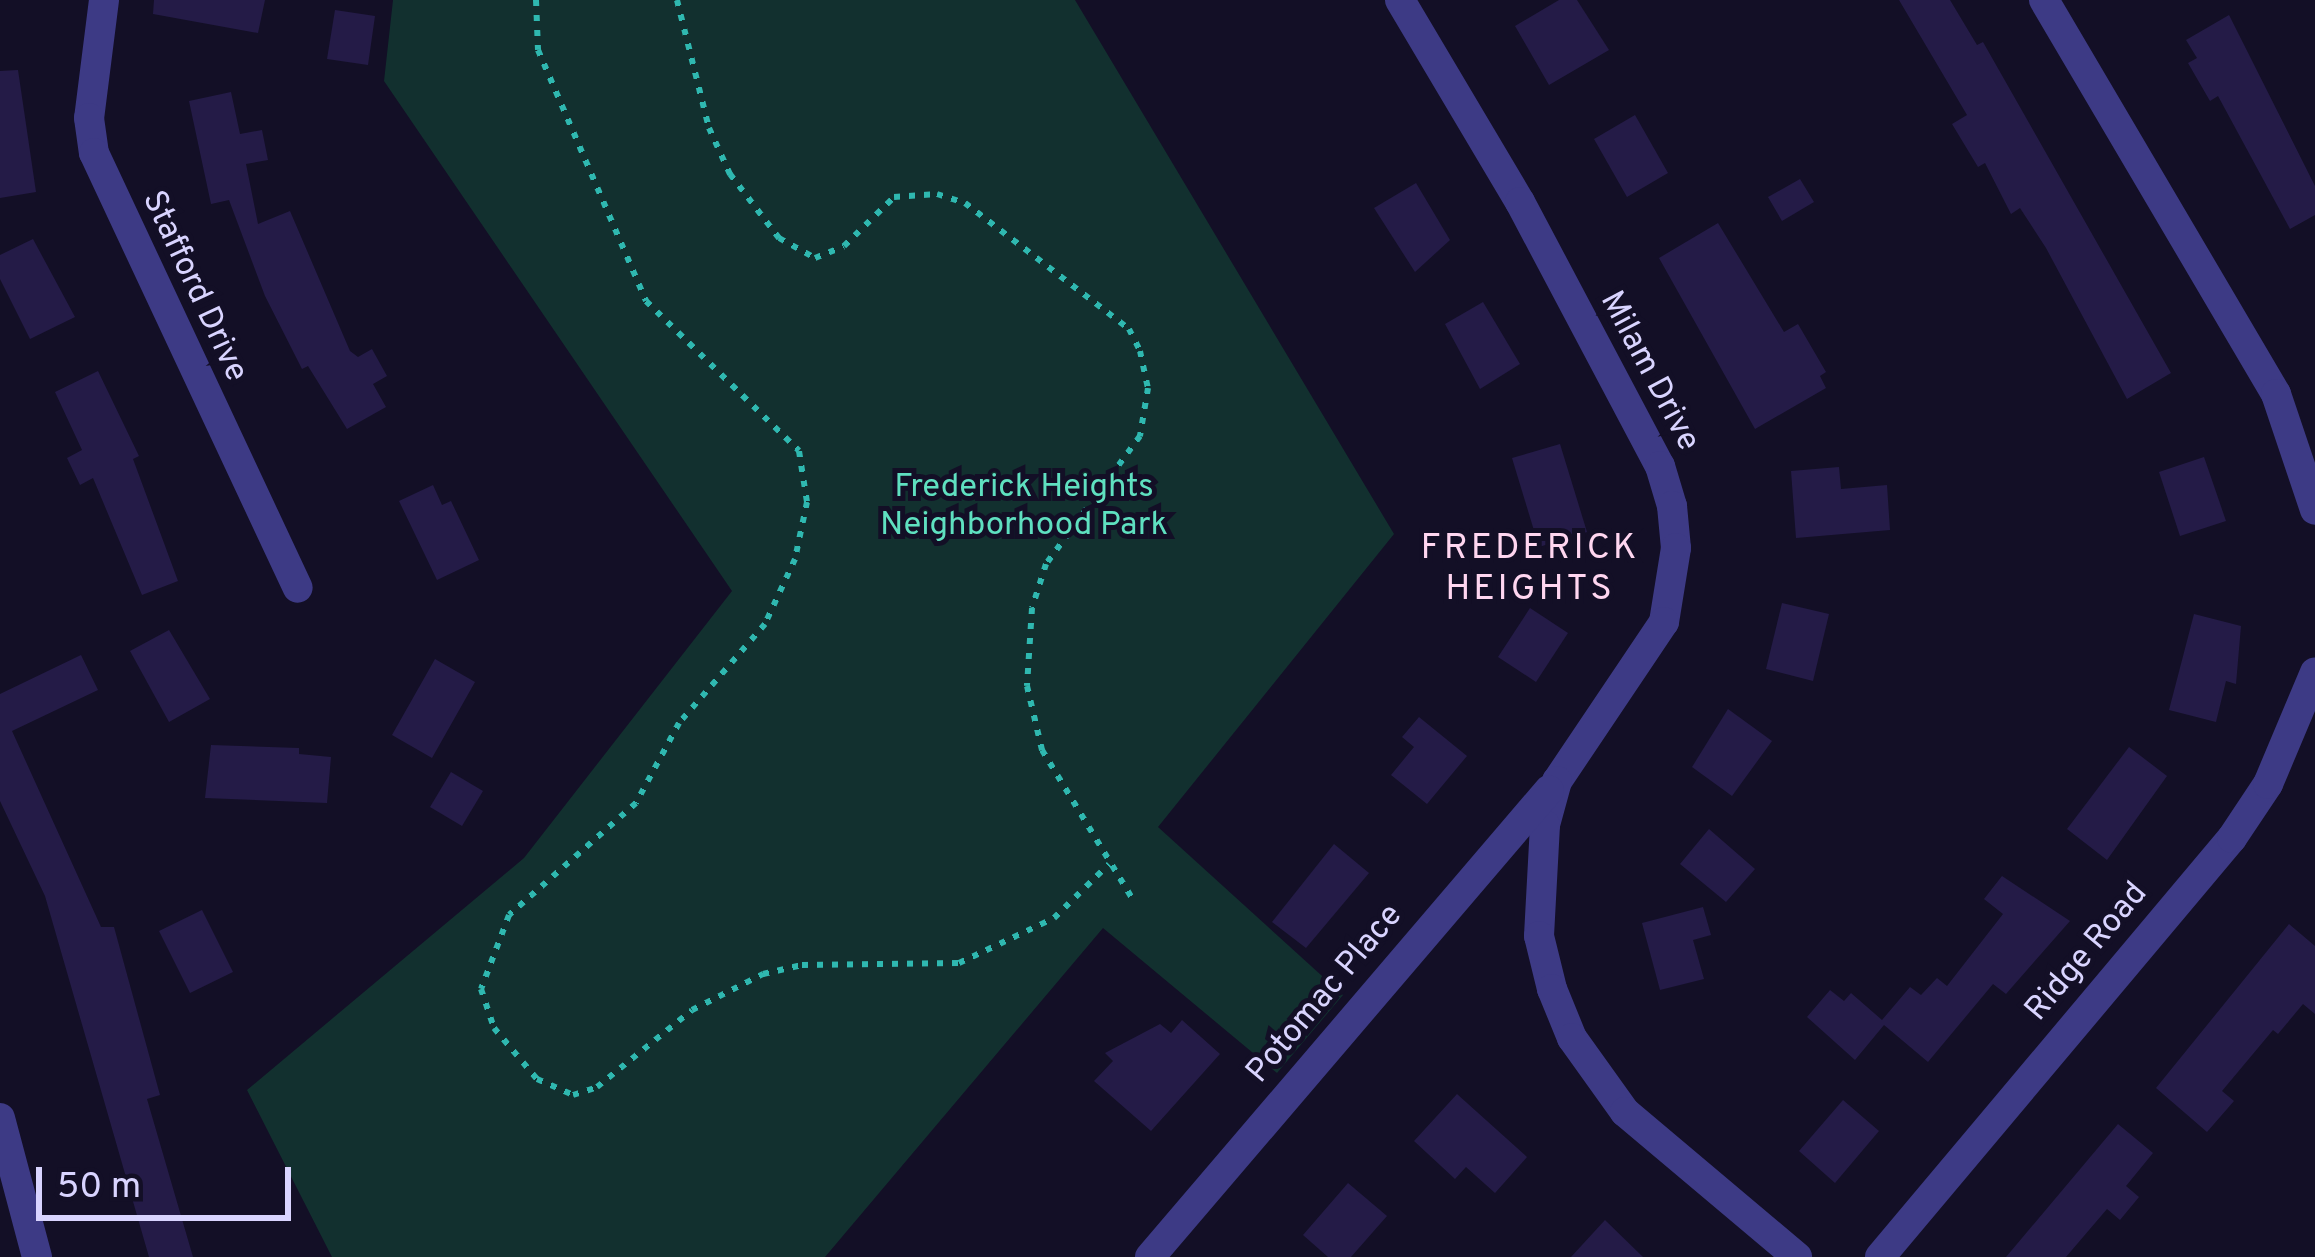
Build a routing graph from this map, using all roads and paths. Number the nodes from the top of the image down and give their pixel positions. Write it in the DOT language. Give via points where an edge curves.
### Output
graph roads {
  1 [pos="104,0"];
  2 [pos="536,0"];
  3 [pos="677,0"];
  4 [pos="1400,0"];
  5 [pos="2044,0"];
  6 [pos="2315,510"];
  7 [pos="298,588"];
  8 [pos="2315,672"];
  9 [pos="1556,781"];
  10 [pos="1109,864"];
  11 [pos="1132,898"];
  12 [pos="0,1118"];
  13 [pos="37,1257"];
  14 [pos="1150,1257"];
  15 [pos="1797,1257"];
  16 [pos="1880,1257"];
  1 -- 7 [label="street, Stafford Drive" via="89,118 94,153"];
  2 -- 10 [label="path" via="538,50 646,301 799,451 807,502 795,559 765,624 679,723 636,803 509,915 481,989 494,1028 537,1079 573,1095 597,1088 692,1010 763,974 802,965 959,963 1054,918"];
  3 -- 10 [label="path" via="709,128 730,174 779,238 815,258 844,246 894,196 937,194 965,203 1129,329 1148,388 1140,436 1046,564 1029,640 1031,724"];
  4 -- 9 [label="street, Milam Drive" via="1520,202 1660,466 1672,506 1676,548 1664,622"];
  5 -- 6 [label="street" via="2276,394"];
  8 -- 16 [label="street, Ridge Road" via="2268,784 2232,838"];
  9 -- 14 [label="street, Potomac Place"];
  9 -- 15 [label="street, Milam Drive" via="1538,881 1539,936 1572,1038 1625,1112"];
  10 -- 11 [label="path"];
  12 -- 13 [label="street"];
}
